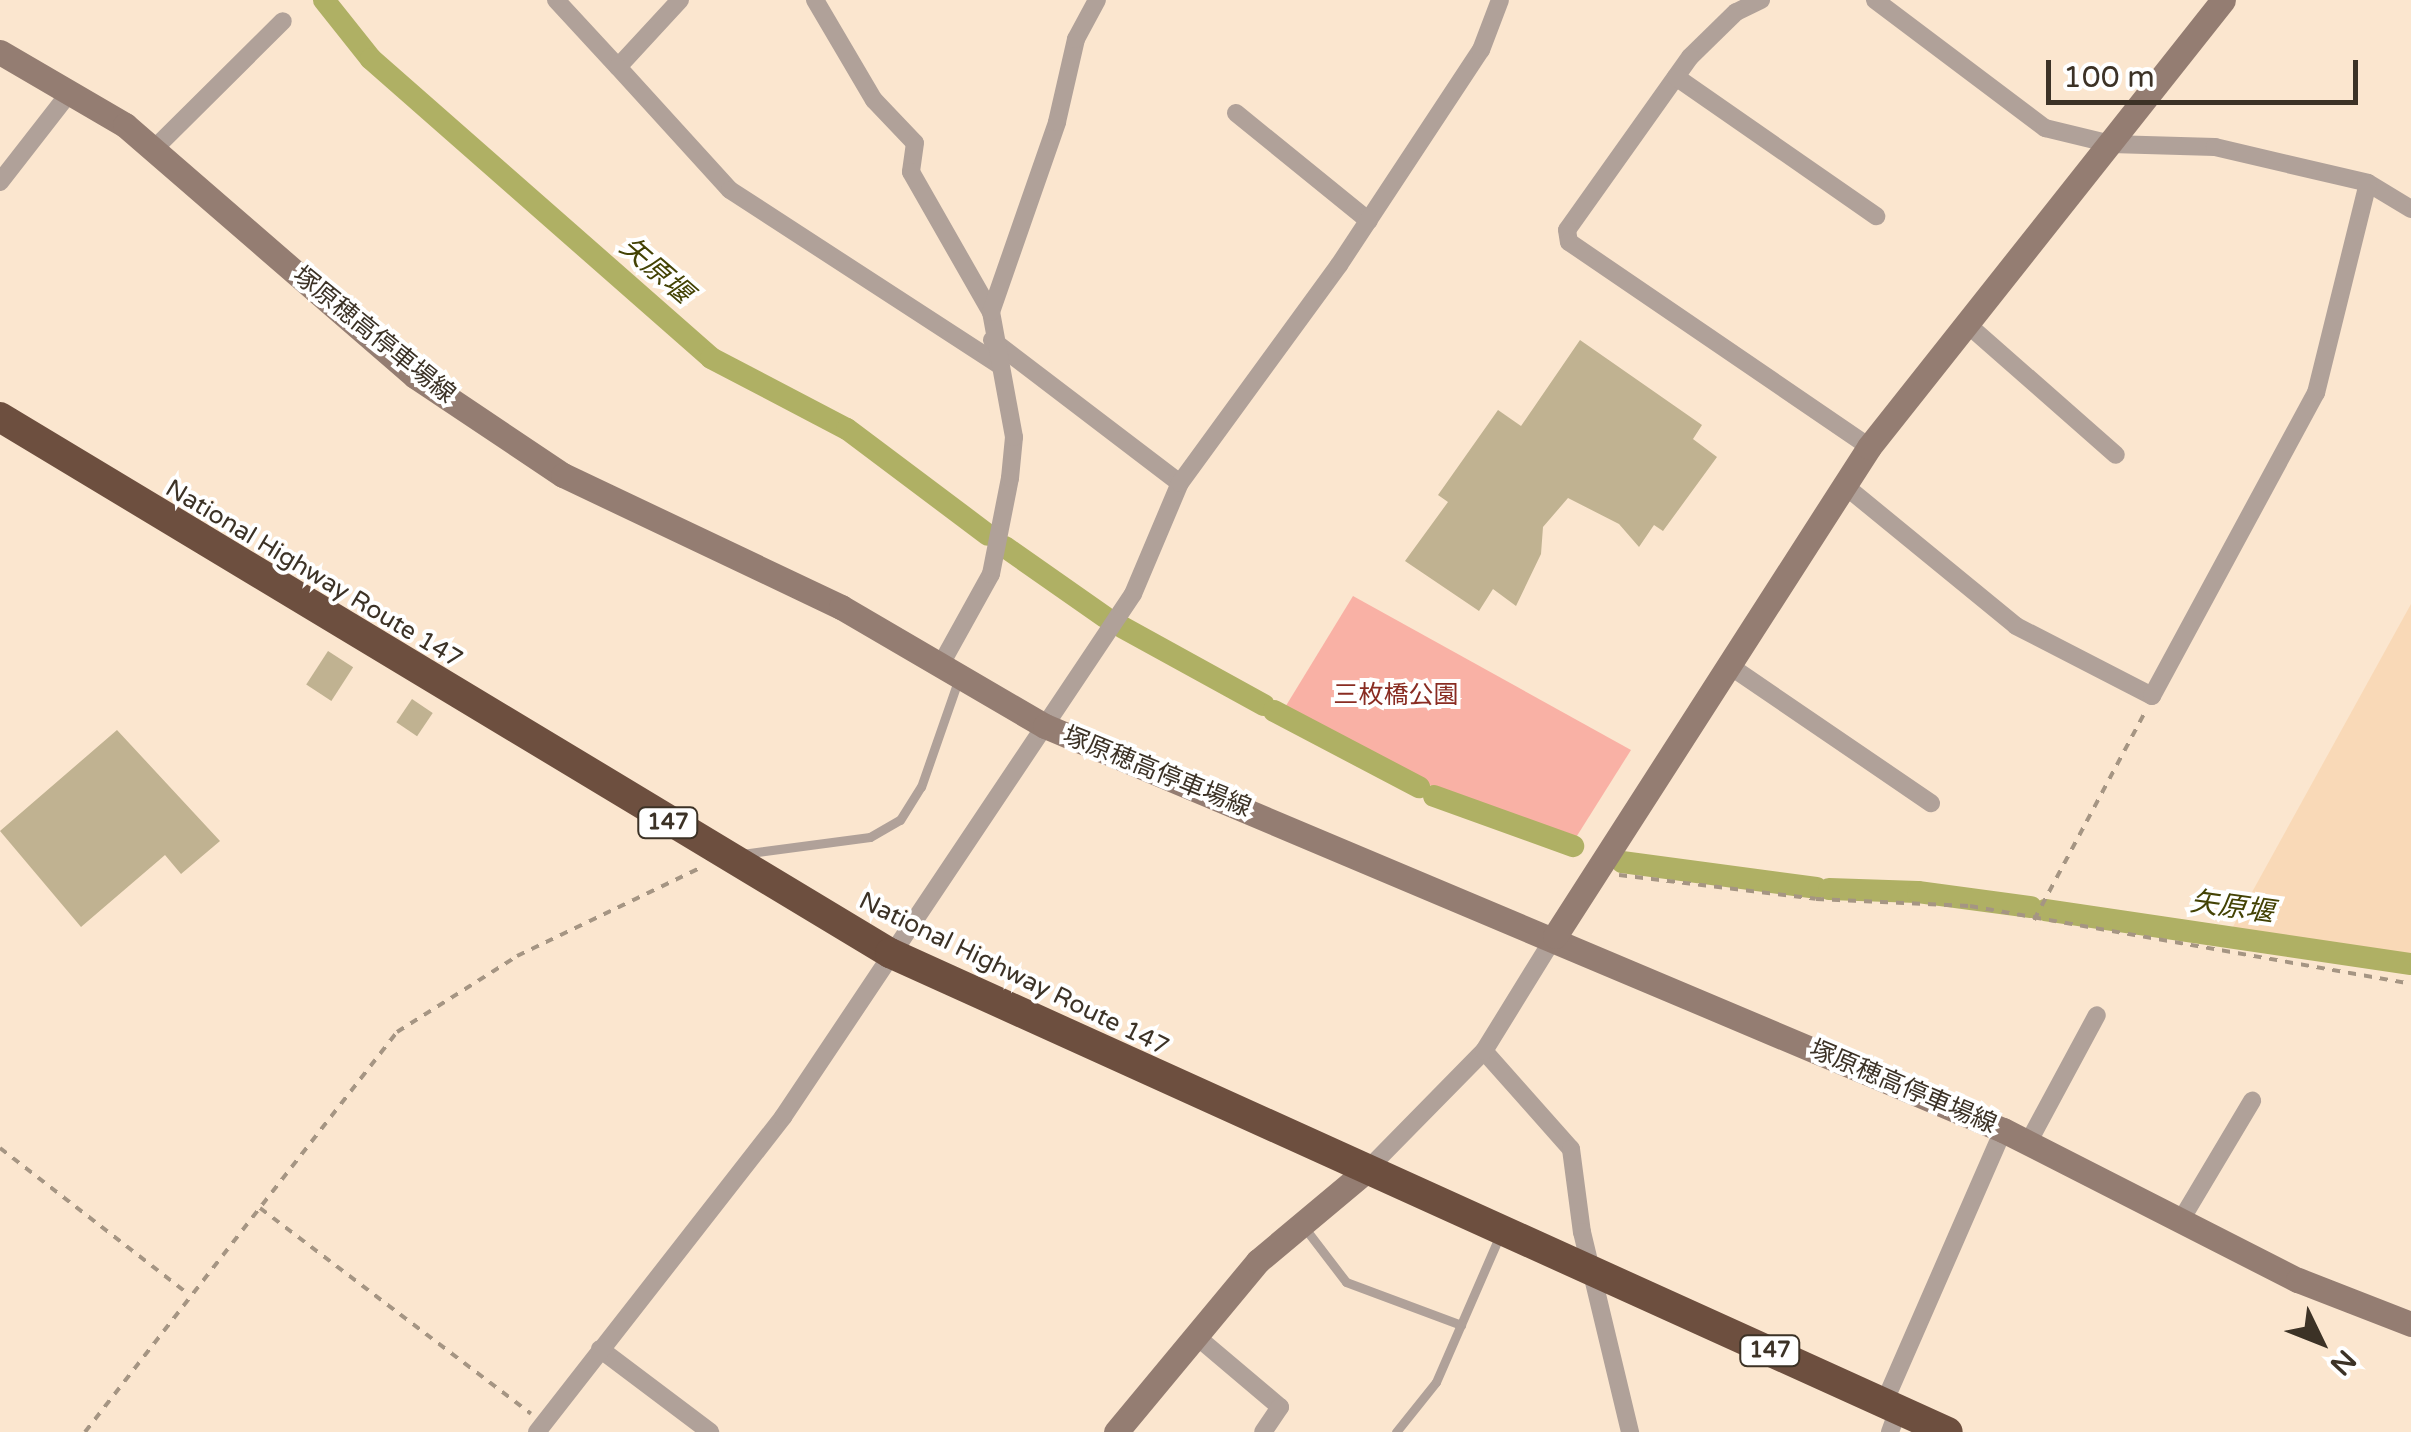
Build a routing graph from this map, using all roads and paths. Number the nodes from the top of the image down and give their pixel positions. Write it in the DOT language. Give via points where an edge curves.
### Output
graph roads {
  1 [pos="556,0"];
  2 [pos="680,0"];
  3 [pos="815,0"];
  4 [pos="1097,0"];
  5 [pos="1500,0"];
  6 [pos="1761,0"];
  7 [pos="1875,0"];
  8 [pos="2224,0"];
  9 [pos="283,22"];
  10 [pos="0,52"];
  11 [pos="618,67"];
  12 [pos="1676,77"];
  13 [pos="70,92"];
  14 [pos="1236,113"];
  15 [pos="2111,144"];
  16 [pos="155,148"];
  17 [pos="0,182"];
  18 [pos="2368,183"];
  19 [pos="2411,210"];
  20 [pos="1876,216"];
  21 [pos="1368,220"];
  22 [pos="990,312"];
  23 [pos="1967,324"];
  24 [pos="992,340"];
  25 [pos="999,365"];
  26 [pos="0,417"];
  27 [pos="1870,446"];
  28 [pos="2116,455"];
  29 [pos="1180,483"];
  30 [pos="1844,484"];
  31 [pos="1728,664"];
  32 [pos="950,672"];
  33 [pos="2152,696"];
  34 [pos="1045,726"];
  35 [pos="1931,803"];
  36 [pos="725,857"];
  37 [pos="1605,870"];
  38 [pos="2034,920"];
  39 [pos="1555,936"];
  40 [pos="890,954"];
  41 [pos="2411,984"];
  42 [pos="2097,1015"];
  43 [pos="1484,1051"];
  44 [pos="2252,1101"];
  45 [pos="2003,1130"];
  46 [pos="2028,1143"];
  47 [pos="0,1148"];
  48 [pos="1367,1170"];
  49 [pos="260,1208"];
  50 [pos="2180,1220"];
  51 [pos="1302,1225"];
  52 [pos="1503,1230"];
  53 [pos="1592,1270"];
  54 [pos="187,1293"];
  55 [pos="2411,1324"];
  56 [pos="1461,1325"];
  57 [pos="1196,1336"];
  58 [pos="600,1349"];
  59 [pos="1891,1415"];
  60 [pos="1406,1427"];
  61 [pos="540,1428"];
  62 [pos="85,1432"];
  63 [pos="710,1432"];
  64 [pos="1116,1432"];
  65 [pos="1262,1432"];
  66 [pos="1396,1432"];
  67 [pos="1630,1432"];
  68 [pos="1948,1432"];
  1 -- 11 [label="street"];
  2 -- 11 [label="street"];
  3 -- 22 [label="street" via="874,100 915,143 912,172"];
  4 -- 22 [label="street" via="1076,40 1057,122"];
  5 -- 21 [label="street" via="1481,50"];
  6 -- 12 [label="street" via="1736,12"];
  7 -- 15 [label="street" via="2045,128"];
  8 -- 15 [label="main road"];
  9 -- 16 [label="street"];
  10 -- 13 [label="main road, 塚原穂高停車場線"];
  11 -- 25 [label="street" via="730,190"];
  12 -- 20 [label="street"];
  12 -- 27 [label="street" via="1567,230 1569,242"];
  13 -- 16 [label="main road, 塚原穂高停車場線"];
  13 -- 17 [label="street"];
  14 -- 21 [label="street"];
  15 -- 18 [label="street" via="2214,147"];
  15 -- 23 [label="main road"];
  16 -- 32 [label="main road, 塚原穂高停車場線" via="416,376 563,475 841,607"];
  18 -- 19 [label="street"];
  18 -- 33 [label="street" via="2316,393"];
  21 -- 29 [label="street"];
  22 -- 24 [label="street"];
  23 -- 27 [label="main road"];
  23 -- 28 [label="street"];
  24 -- 25 [label="street"];
  24 -- 29 [label="street"];
  25 -- 32 [label="street" via="1014,437 1010,478 991,574"];
  26 -- 36 [label="highway, National Highway Route 147 / 147"];
  27 -- 30 [label="main road"];
  29 -- 34 [label="street" via="1149,567"];
  30 -- 31 [label="main road"];
  30 -- 33 [label="street" via="2016,626"];
  31 -- 35 [label="street"];
  31 -- 39 [label="main road"];
  32 -- 34 [label="main road, 塚原穂高停車場線"];
  32 -- 36 [label="lane" via="920,786 900,820 870,837"];
  33 -- 38 [label="path"];
  34 -- 39 [label="main road, 塚原穂高停車場線"];
  34 -- 40 [label="street"];
  36 -- 40 [label="highway, National Highway Route 147 / 147"];
  36 -- 49 [label="path" via="517,956 396,1032"];
  37 -- 38 [label="path" via="1816,899 1970,906"];
  38 -- 41 [label="path"];
  39 -- 43 [label="street"];
  39 -- 45 [label="main road, 塚原穂高停車場線"];
  40 -- 48 [label="highway, National Highway Route 147 / 147"];
  40 -- 58 [label="street" via="782,1116"];
  42 -- 46 [label="street"];
  43 -- 48 [label="street"];
  43 -- 53 [label="street" via="1571,1149"];
  44 -- 50 [label="street"];
  45 -- 46 [label="main road, 塚原穂高停車場線"];
  45 -- 59 [label="street"];
  46 -- 50 [label="main road, 塚原穂高停車場線"];
  47 -- 54 [label="path"];
  48 -- 51 [label="main road"];
  48 -- 52 [label="highway, National Highway Route 147 / 147"];
  49 -- 54 [label="path"];
  49 -- 61 [label="path"];
  50 -- 55 [label="main road, 塚原穂高停車場線" via="2298,1280"];
  51 -- 56 [label="lane" via="1346,1282"];
  51 -- 57 [label="main road" via="1258,1262"];
  52 -- 53 [label="highway, National Highway Route 147 / 147"];
  52 -- 56 [label="lane"];
  53 -- 59 [label="highway, National Highway Route 147 / 147"];
  53 -- 67 [label="street"];
  54 -- 62 [label="path"];
  56 -- 60 [label="lane" via="1436,1382"];
  57 -- 64 [label="main road"];
  57 -- 65 [label="street" via="1280,1406"];
  58 -- 61 [label="street"];
  58 -- 63 [label="street"];
  59 -- 68 [label="highway, National Highway Route 147 / 147"];
  60 -- 66 [label="lane"];
}
